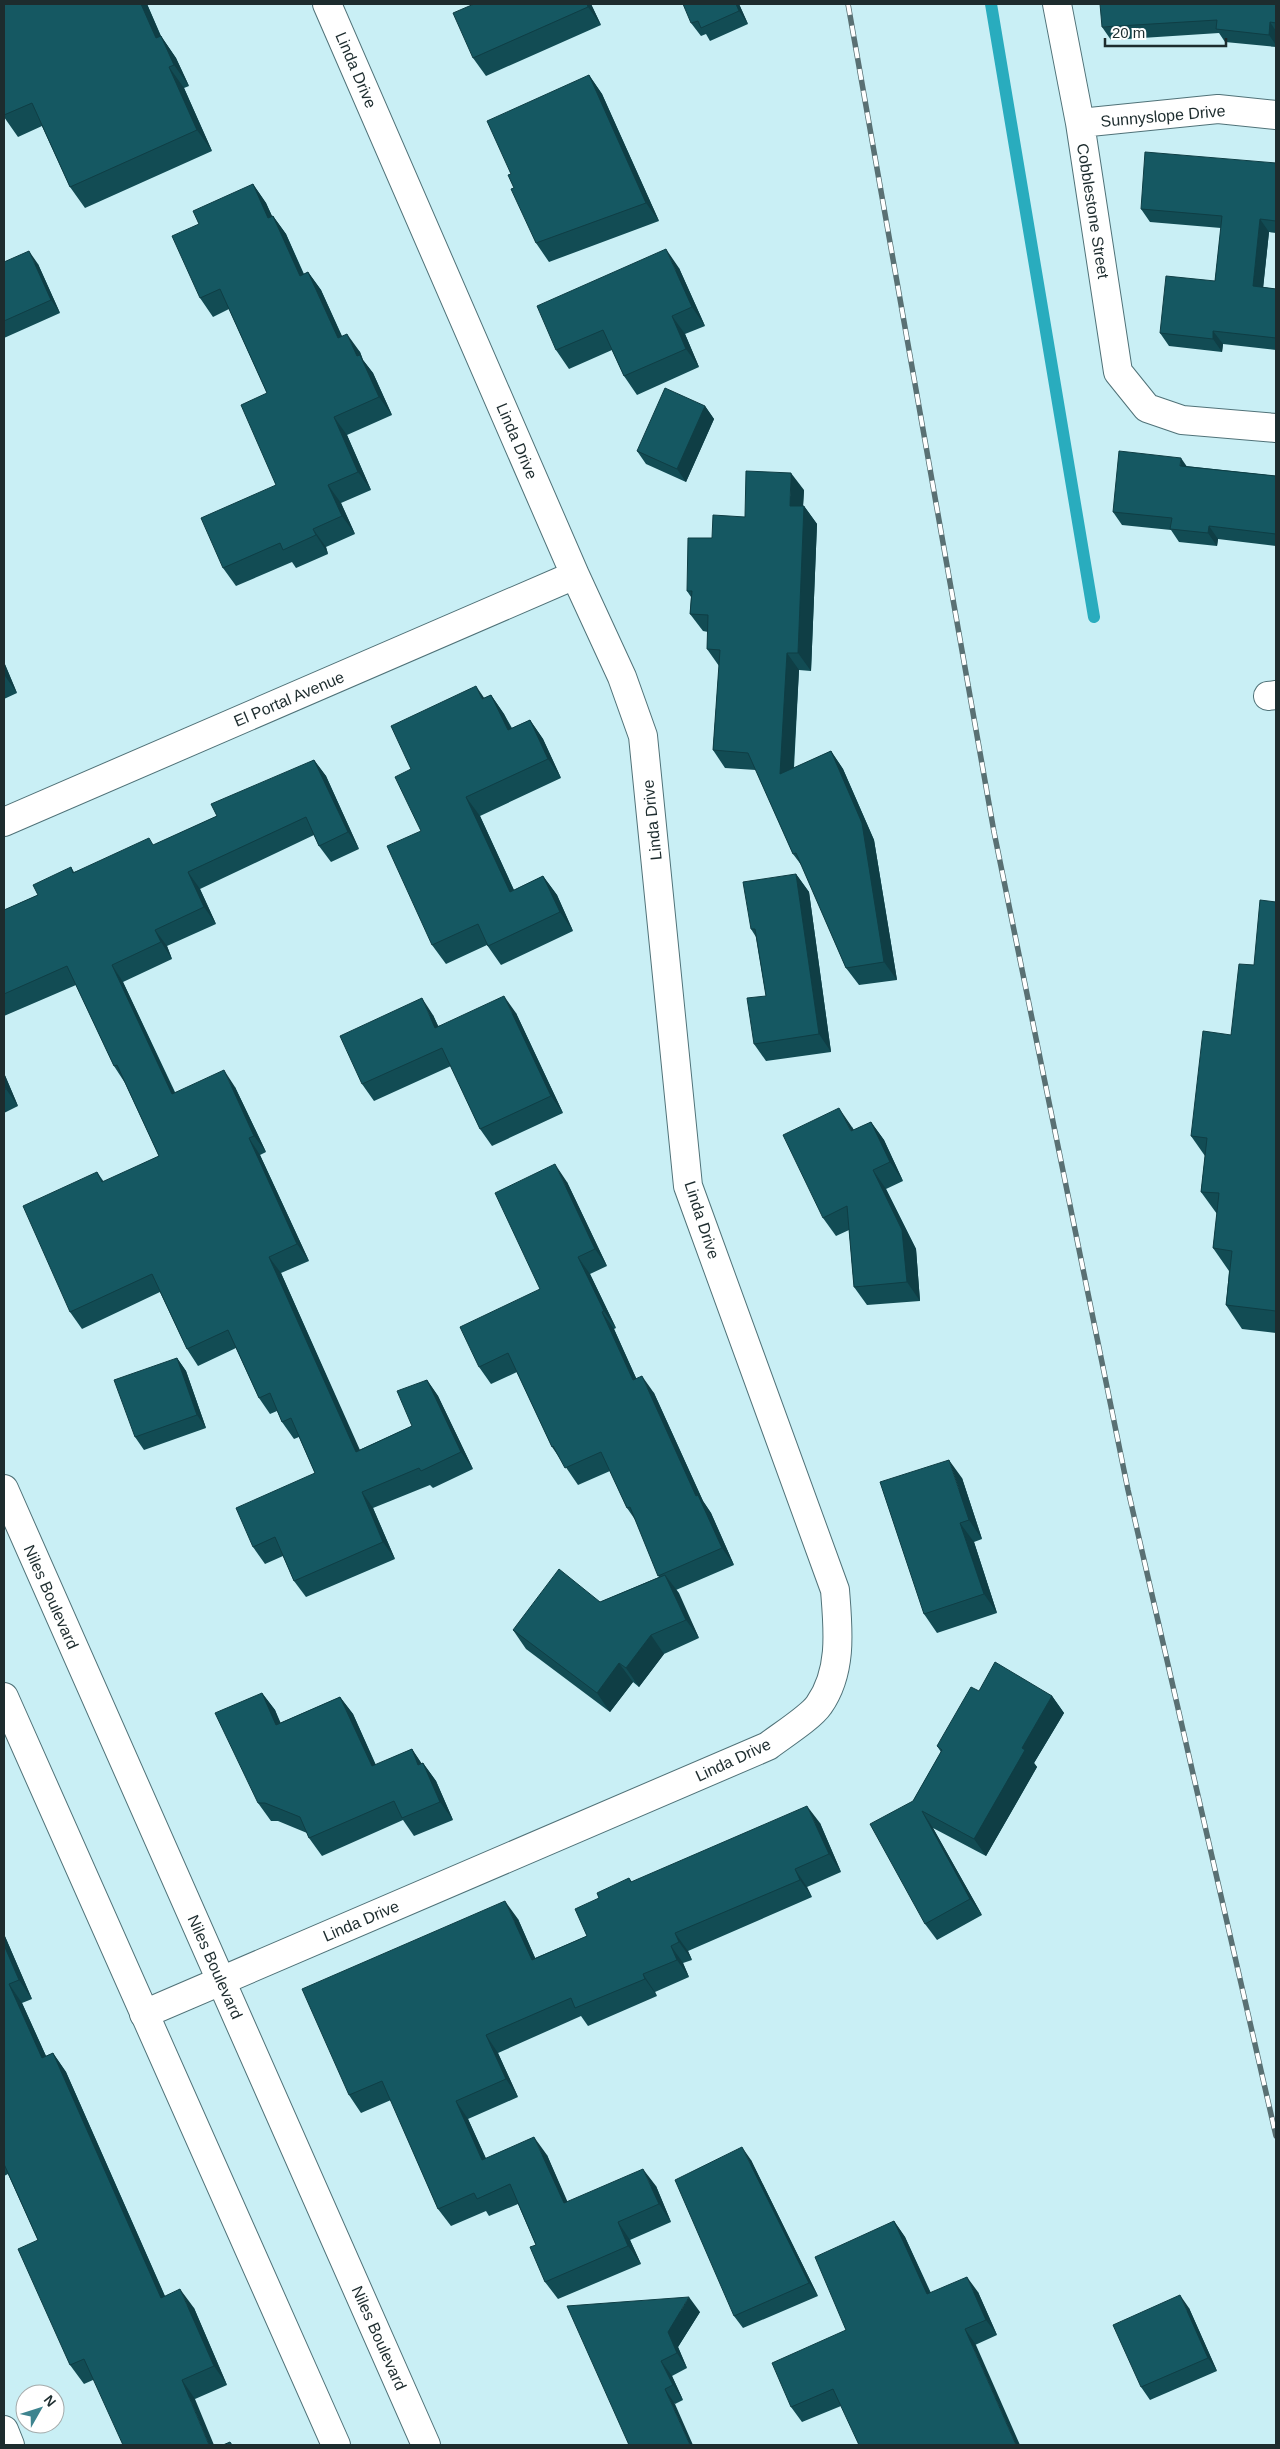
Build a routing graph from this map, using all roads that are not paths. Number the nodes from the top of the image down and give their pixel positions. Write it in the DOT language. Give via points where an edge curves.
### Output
graph roads {
  1 [pos="327,4"];
  2 [pos="1057,4"];
  3 [pos="1276,115"];
  4 [pos="1080,123"];
  5 [pos="1276,428"];
  6 [pos="575,575"];
  7 [pos="4,822"];
  8 [pos="4,1489"];
  9 [pos="4,1697"];
  10 [pos="221,1981"];
  11 [pos="144,2014"];
  12 [pos="4,2430"];
  13 [pos="10,2445"];
  14 [pos="336,2445"];
  15 [pos="426,2445"];
  1 -- 6 [label="street, Linda Drive"];
  2 -- 4 [label="street, Cobblestone Street"];
  3 -- 4 [label="street, Sunnyslope Drive" via="1218,109"];
  4 -- 5 [label="street, Cobblestone Street" via="1118,372 1147,408 1182,420"];
  6 -- 7 [label="street, El Portal Avenue"];
  6 -- 10 [label="street, Linda Drive" via="622,677 644,736 688,1186 835,1590 839,1637 833,1674 819,1706 768,1746"];
  8 -- 10 [label="street, Niles Boulevard"];
  9 -- 11 [label="street"];
  10 -- 11 [label="street, Linda Drive"];
  10 -- 15 [label="street, Niles Boulevard"];
  11 -- 14 [label="street"];
  12 -- 13 [label="street"];
}
